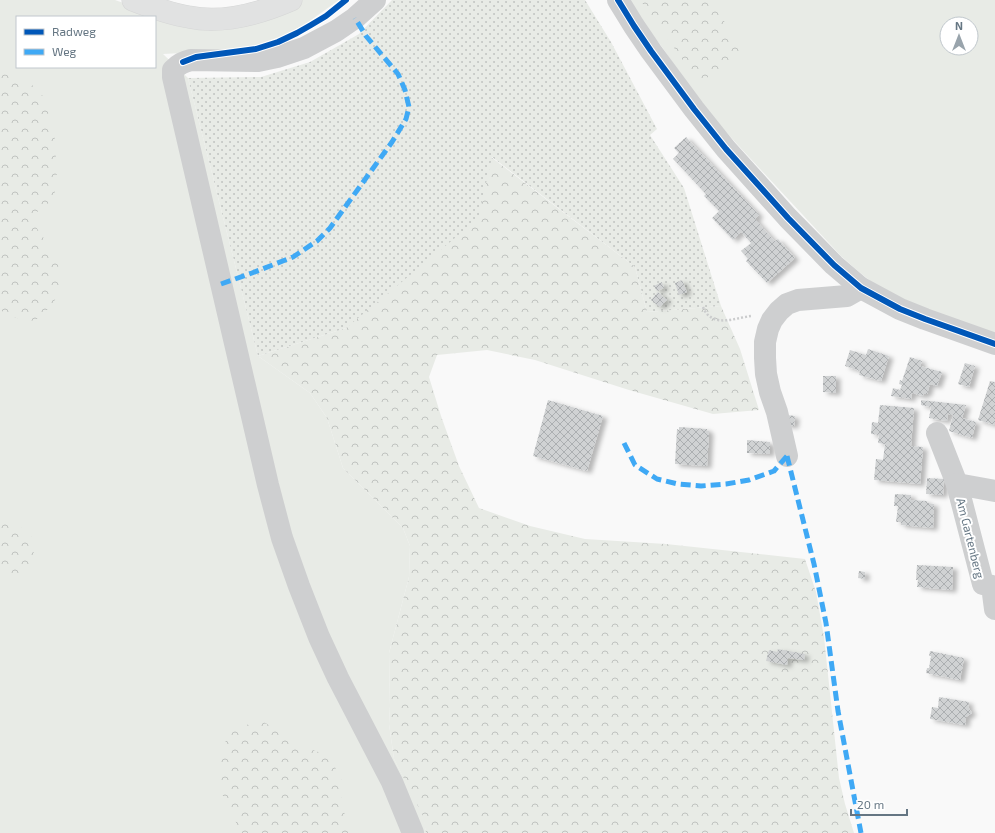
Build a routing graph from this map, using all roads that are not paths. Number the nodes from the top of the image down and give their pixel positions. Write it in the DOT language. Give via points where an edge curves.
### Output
graph roads {
  1 [pos="133,0"];
  2 [pos="171,0"];
  3 [pos="259,0"];
  4 [pos="291,0"];
  5 [pos="375,0"];
  6 [pos="618,0"];
  7 [pos="861,288"];
  8 [pos="995,344"];
  9 [pos="937,433"];
  10 [pos="787,456"];
  11 [pos="957,484"];
  12 [pos="995,492"];
  13 [pos="995,609"];
  14 [pos="413,833"];
  1 -- 4 [label="highway" via="190,18 209,19 249,14"];
  2 -- 3 [label="highway" via="189,5 229,7"];
  5 -- 14 [label="street" via="336,31 304,48 262,60 191,60 178,65 173,70 173,77 282,538 319,637 392,782"];
  6 -- 7 [label="street" via="694,109 726,149 793,223 834,265"];
  7 -- 8 [label="street" via="900,310"];
  7 -- 10 [label="street" via="847,296 798,300 787,304 770,324 765,342 766,374"];
  9 -- 11 [label="street, Am Gartenberg"];
  11 -- 12 [label="street, Am Gartenberg"];
  11 -- 13 [label="street, Am Gartenberg" via="983,584 992,586"];
}
